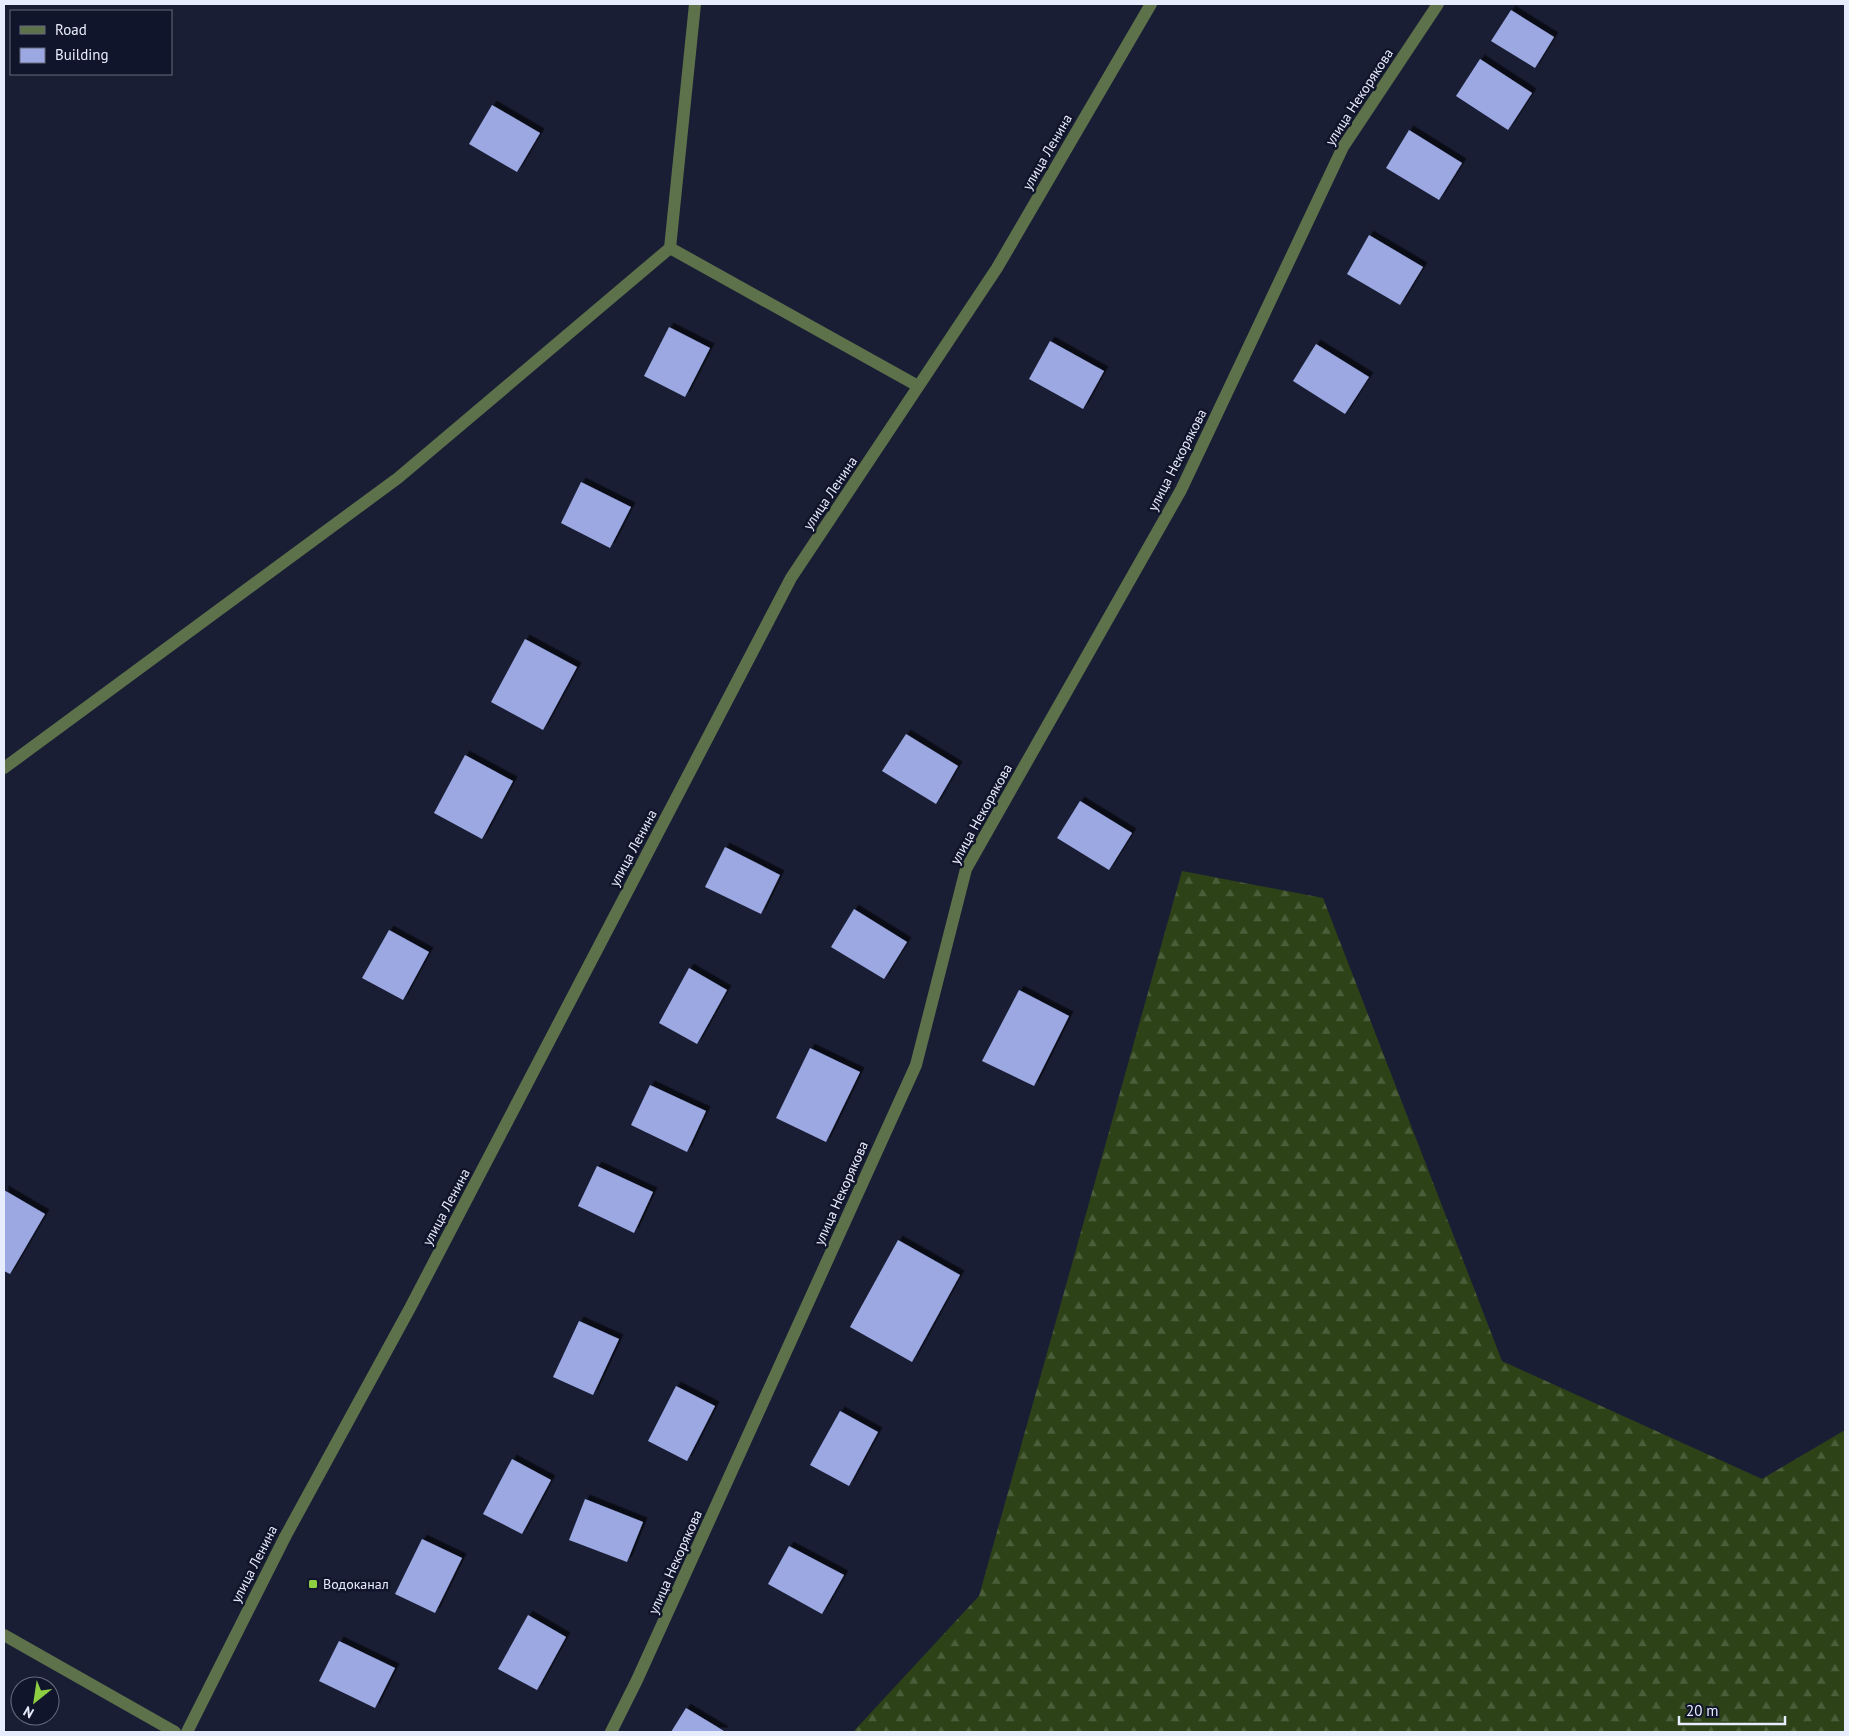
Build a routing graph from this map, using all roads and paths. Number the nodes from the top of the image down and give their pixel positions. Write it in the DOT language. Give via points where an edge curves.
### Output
graph roads {
  1 [pos="695,4"];
  2 [pos="1151,4"];
  3 [pos="1438,4"];
  4 [pos="670,248"];
  5 [pos="918,386"];
  6 [pos="4,768"];
  7 [pos="4,1635"];
  8 [pos="174,1732"];
  9 [pos="187,1732"];
  10 [pos="611,1732"];
  1 -- 4 [label="street"];
  2 -- 5 [label="street, улица Ленина" via="997,268"];
  3 -- 10 [label="street, улица Некорякова" via="1343,147 1181,490 966,869 916,1065 642,1671"];
  4 -- 5 [label="street"];
  4 -- 6 [label="street" via="398,478"];
  5 -- 9 [label="street, улица Ленина" via="791,578 410,1308 285,1537"];
  7 -- 8 [label="street"];
}
